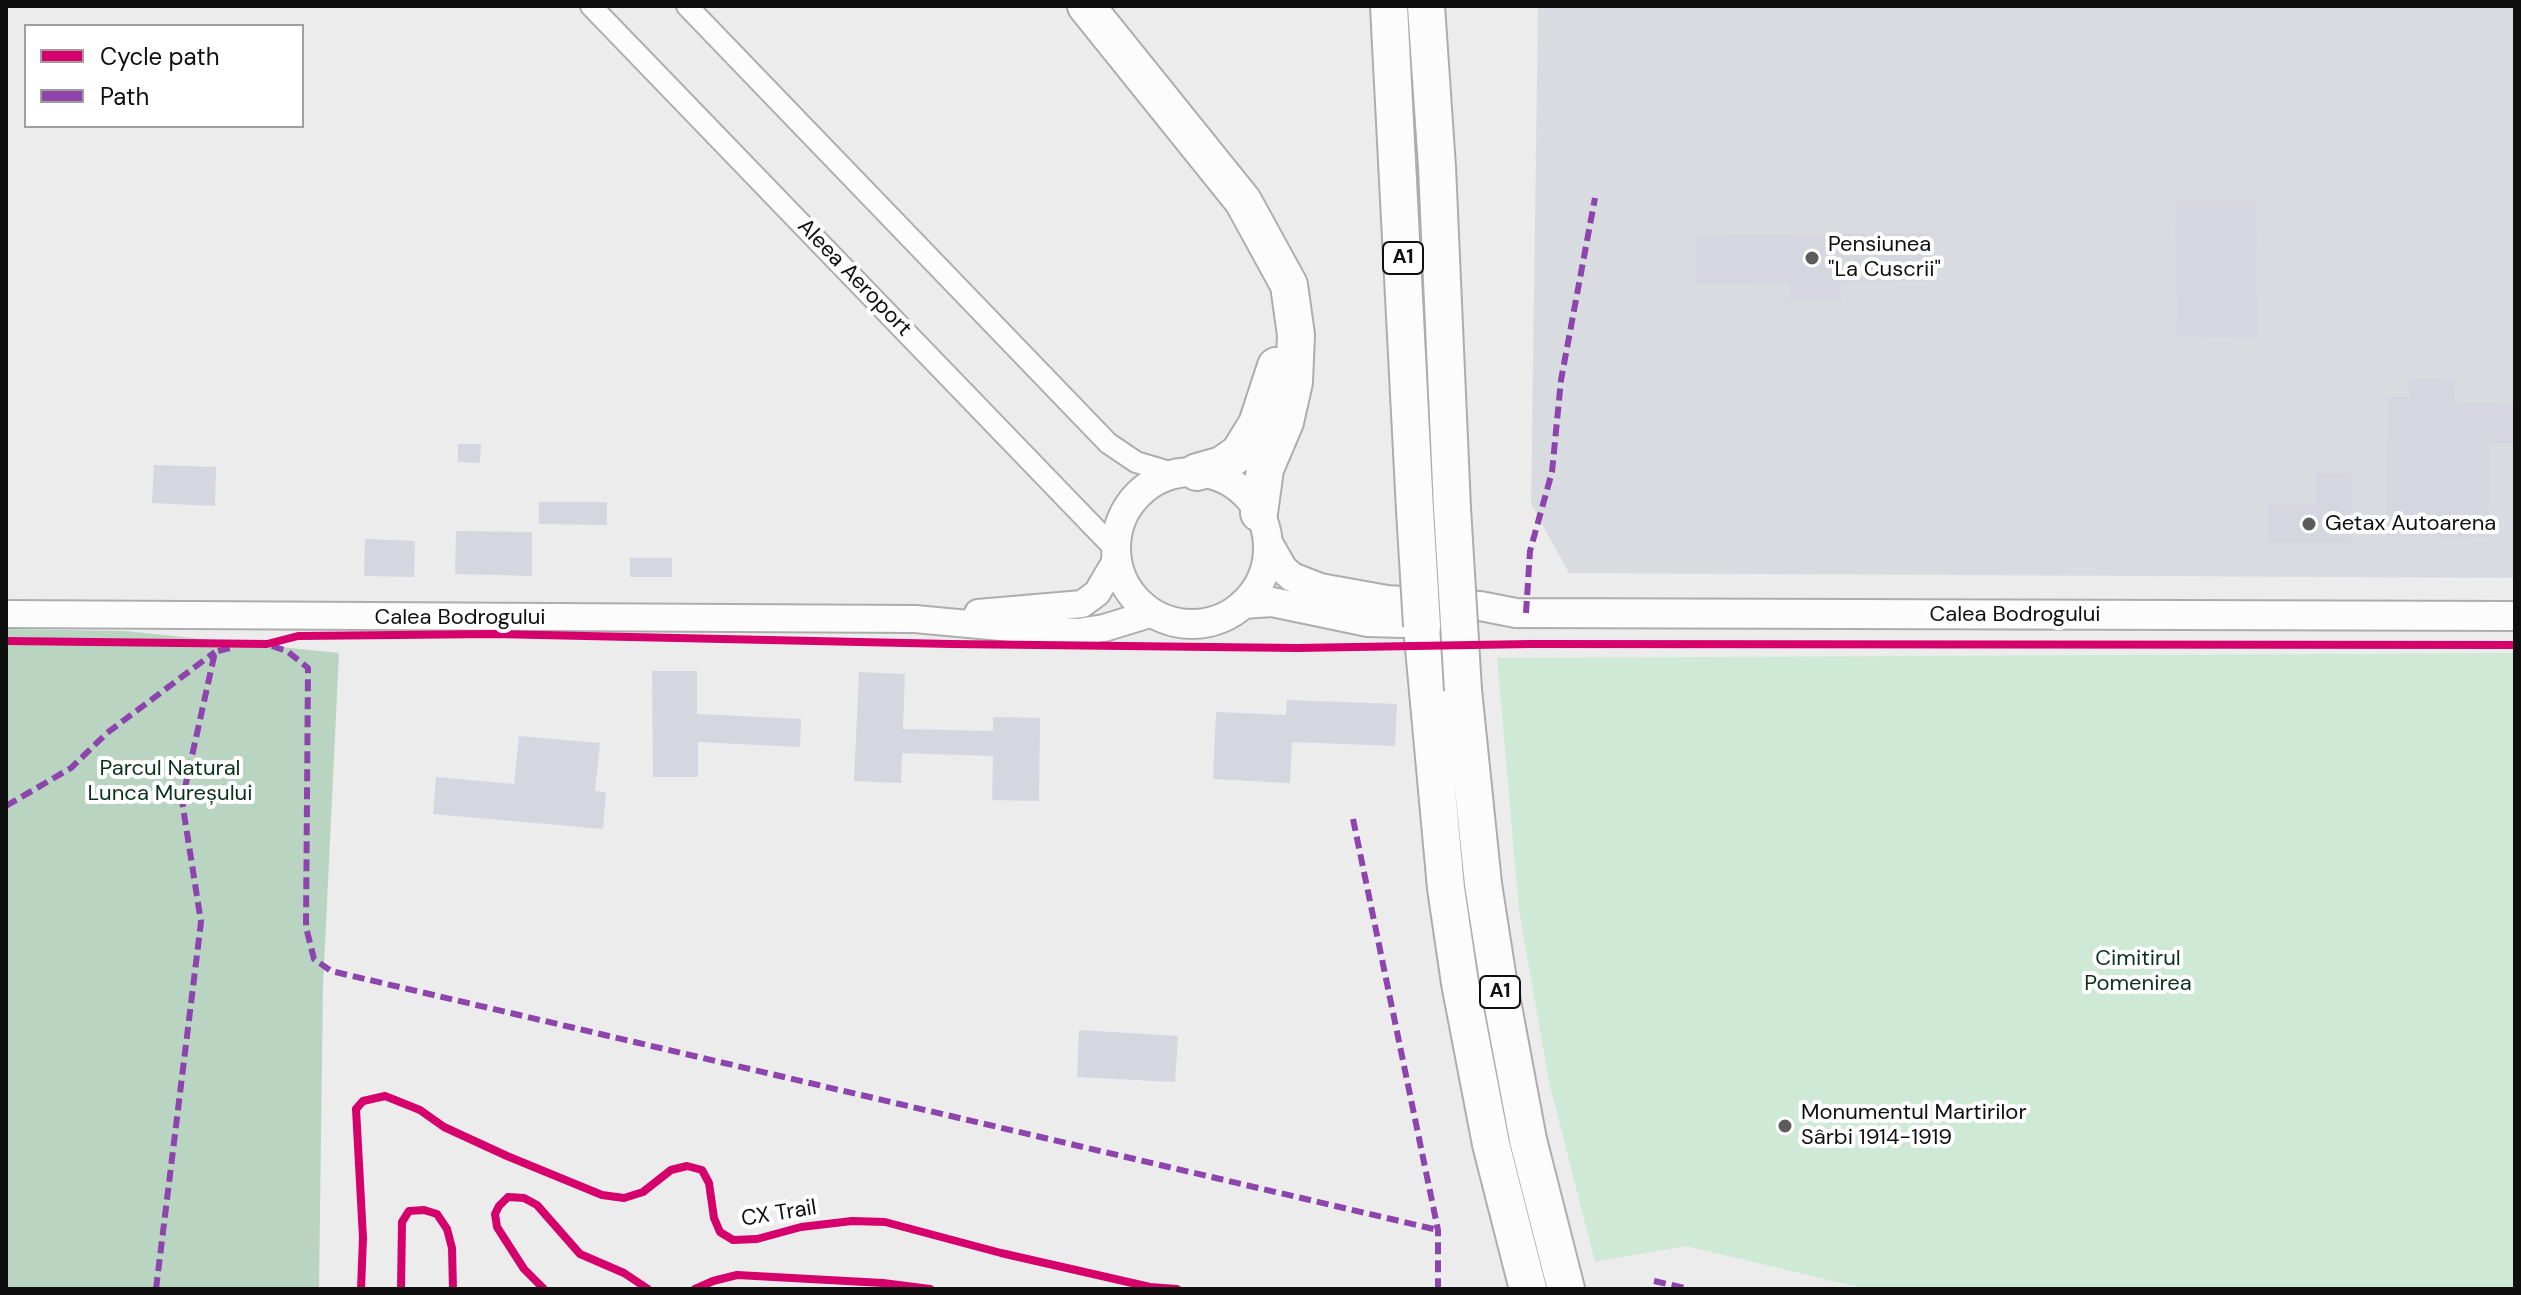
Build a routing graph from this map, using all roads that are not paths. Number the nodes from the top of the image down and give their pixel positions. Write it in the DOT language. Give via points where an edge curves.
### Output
graph roads {
  1 [pos="591,6"];
  2 [pos="687,6"];
  3 [pos="1086,6"];
  4 [pos="1389,6"];
  5 [pos="1426,6"];
  6 [pos="1266,242"];
  7 [pos="1186,473"];
  8 [pos="1264,528"];
  9 [pos="1116,555"];
  10 [pos="1243,604"];
  11 [pos="1153,613"];
  12 [pos="1516,613"];
  13 [pos="6,614"];
  14 [pos="2515,616"];
  15 [pos="915,619"];
  16 [pos="1528,1289"];
  17 [pos="1566,1289"];
  1 -- 9 [label="street, Aleea Aeroport"];
  2 -- 7 [label="street" via="1108,443 1136,462"];
  3 -- 6 [label="highway" via="1243,201"];
  4 -- 16 [label="highway, A1, bridge" via="1427,697 1446,888 1491,1144"];
  5 -- 17 [label="highway, A1, bridge" via="1463,690 1483,884 1528,1140"];
  6 -- 7 [label="highway" via="1280,316 1273,380 1257,424 1239,453 1222,465"];
  6 -- 8 [label="highway" via="1289,285 1296,357 1291,400 1265,469"];
  7 -- 8 [label="main road, Calea Bodrogului" via="1230,482 1249,498"];
  7 -- 9 [label="main road, Calea Bodrogului" via="1150,484 1131,501 1119,524"];
  8 -- 10 [label="main road" via="1268,556 1261,580"];
  8 -- 12 [label="main road, Calea Bodrogului" via="1283,569 1320,588"];
  9 -- 11 [label="main road" via="1128,589"];
  9 -- 15 [label="street, Calea Bodrogului" via="1097,593 1082,604"];
  10 -- 11 [label="main road, Calea Bodrogului" via="1204,623"];
  10 -- 12 [label="main road, Calea Bodrogului" via="1272,602 1391,623 1481,622"];
  11 -- 15 [label="street, Calea Bodrogului" via="1078,632"];
  12 -- 14 [label="main road, Calea Bodrogului"];
  13 -- 15 [label="street, Calea Bodrogului"];
}
